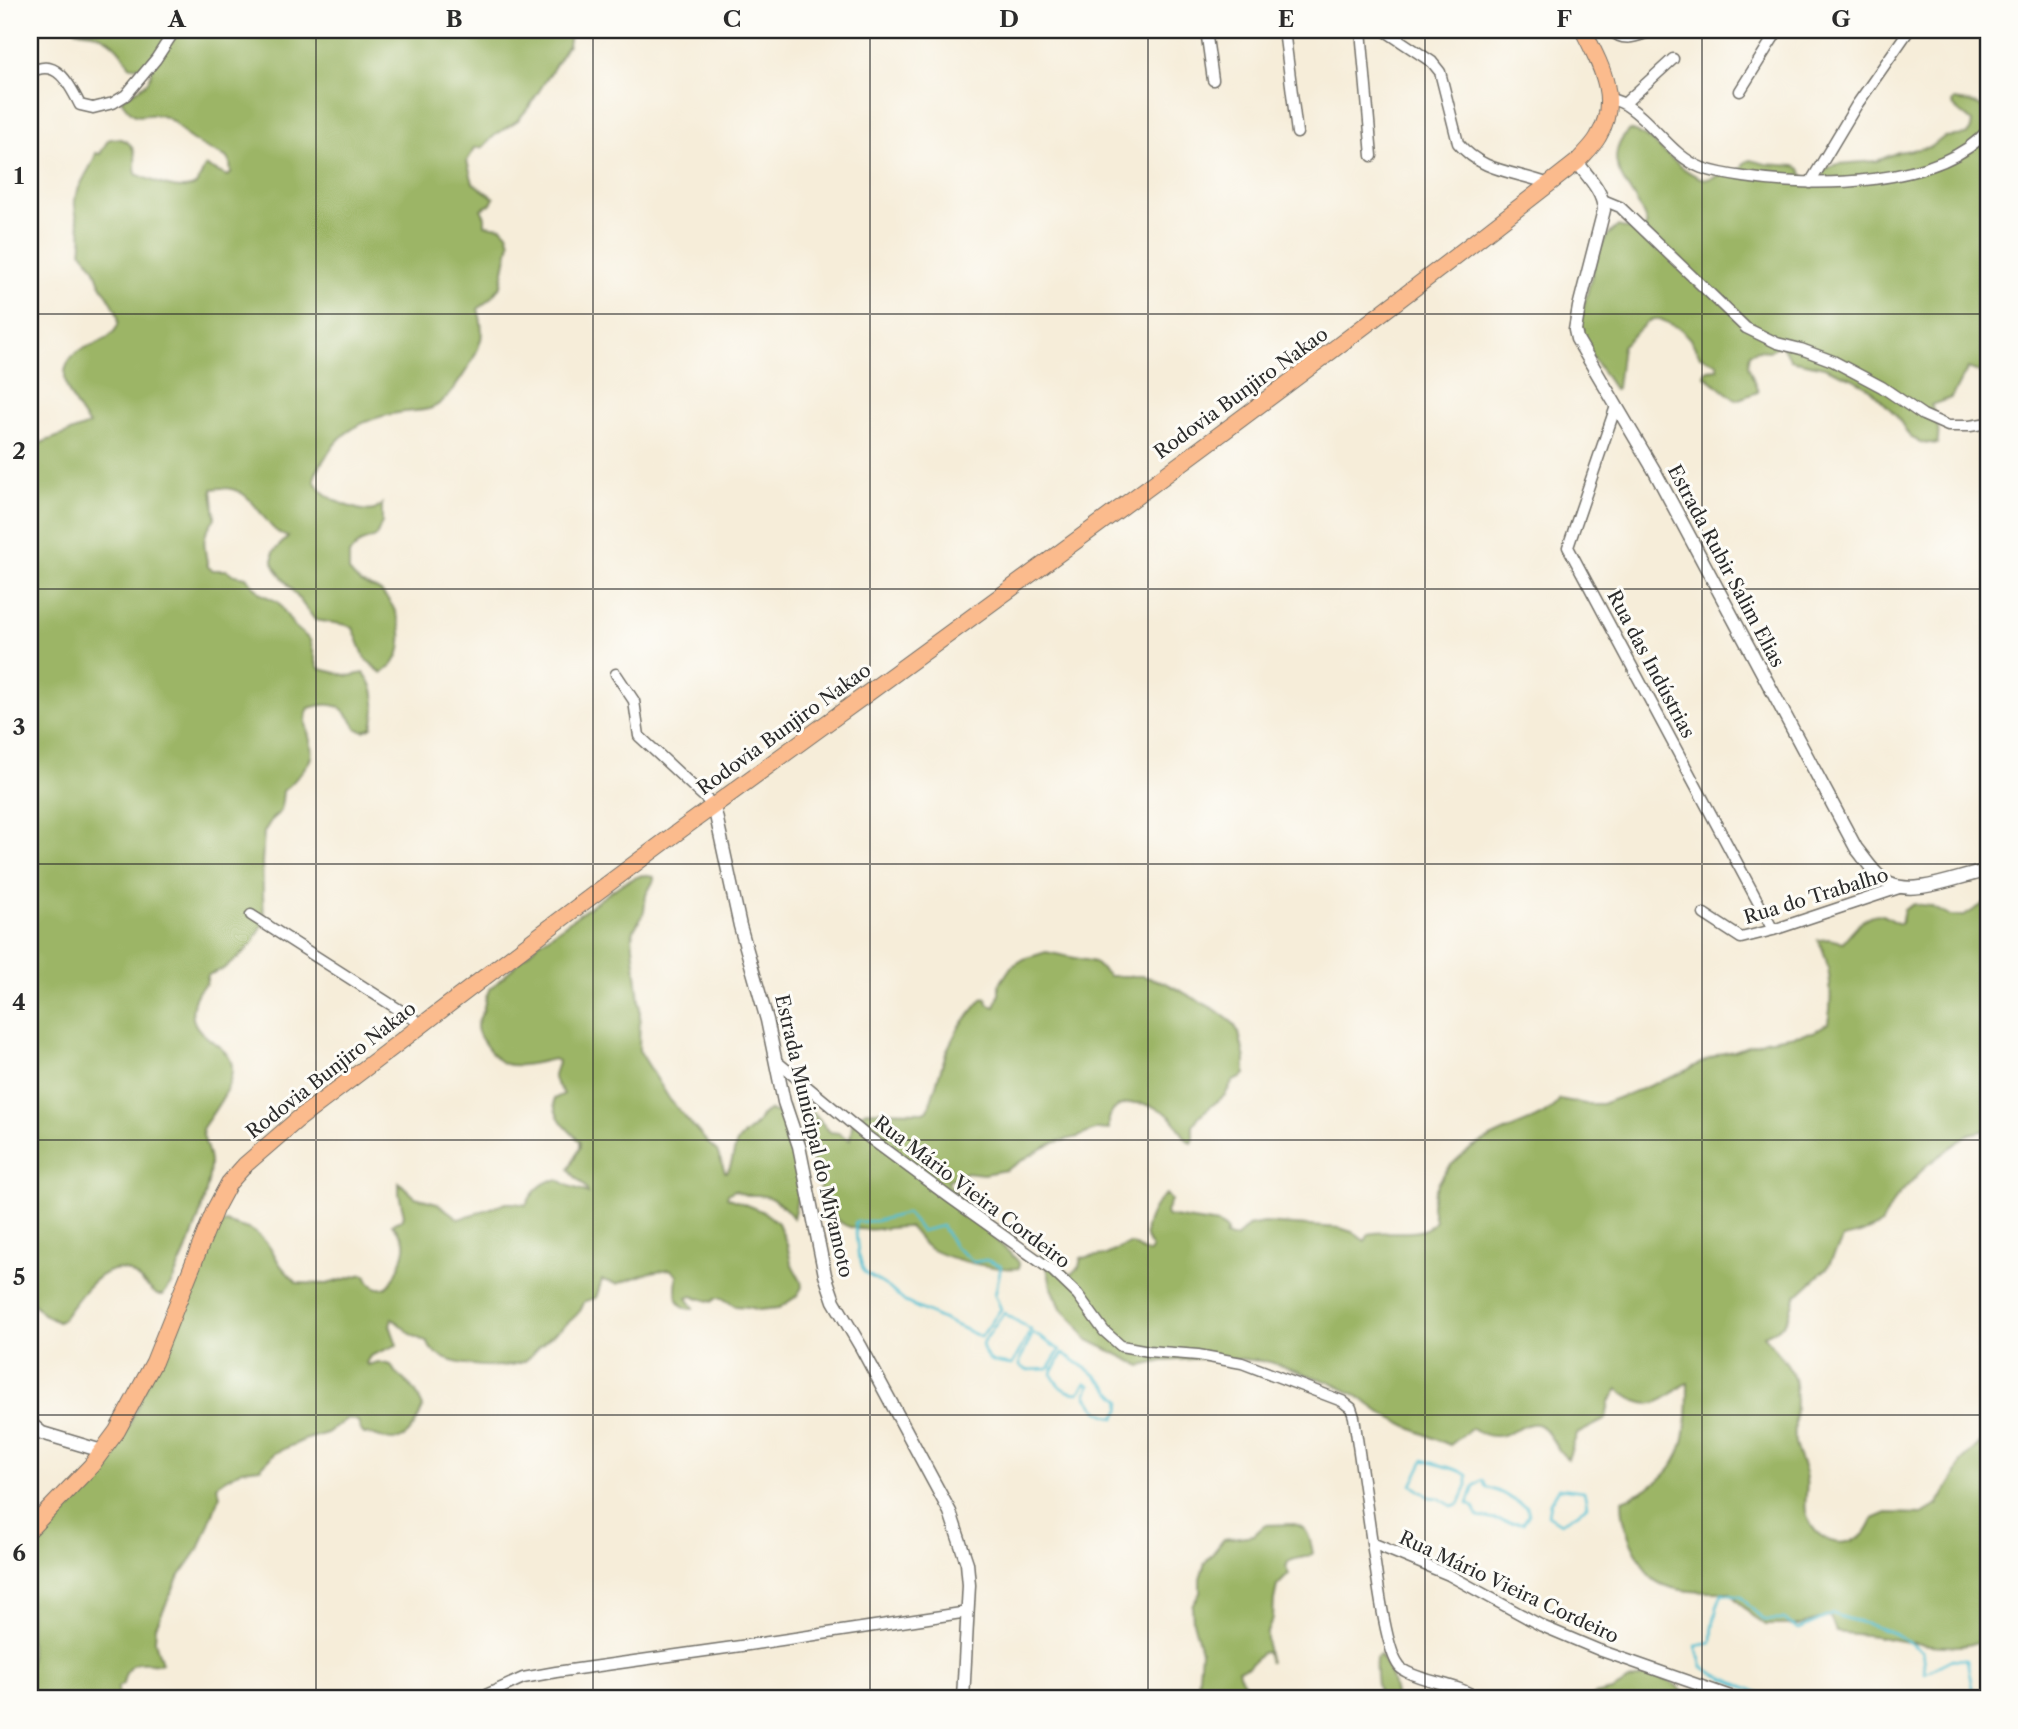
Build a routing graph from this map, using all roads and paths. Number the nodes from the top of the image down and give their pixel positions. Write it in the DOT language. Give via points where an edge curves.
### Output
graph roads {
  1 [pos="175,30"];
  2 [pos="1206,30"];
  3 [pos="1284,30"];
  4 [pos="1361,30"];
  5 [pos="1384,30"];
  6 [pos="1583,30"];
  7 [pos="1611,30"];
  8 [pos="1655,30"];
  9 [pos="1778,30"];
  10 [pos="1909,30"];
  11 [pos="1673,59"];
  12 [pos="30,73"];
  13 [pos="1213,80"];
  14 [pos="1740,91"];
  15 [pos="1616,101"];
  16 [pos="1988,130"];
  17 [pos="1297,133"];
  18 [pos="1372,156"];
  19 [pos="1577,162"];
  20 [pos="1810,183"];
  21 [pos="1549,184"];
  22 [pos="1603,200"];
  23 [pos="1616,406"];
  24 [pos="1988,423"];
  25 [pos="616,674"];
  26 [pos="714,806"];
  27 [pos="1988,871"];
  28 [pos="1902,887"];
  29 [pos="1704,914"];
  30 [pos="251,915"];
  31 [pos="1773,930"];
  32 [pos="422,1025"];
  33 [pos="776,1061"];
  34 [pos="30,1423"];
  35 [pos="36,1433"];
  36 [pos="102,1451"];
  37 [pos="30,1530"];
  38 [pos="1372,1543"];
  39 [pos="968,1612"];
  40 [pos="477,1699"];
  41 [pos="962,1699"];
  42 [pos="1479,1699"];
  43 [pos="1739,1699"];
  1 -- 12 [label="street" via="126,95 113,103 93,108 80,105 68,81 54,69 37,68"];
  2 -- 13 [label="street"];
  3 -- 17 [label="street"];
  4 -- 18 [label="street"];
  5 -- 21 [label="street" via="1440,72 1458,143 1466,152 1490,167"];
  6 -- 15 [label="main road"];
  7 -- 8 [label="street" via="1625,38"];
  9 -- 14 [label="street"];
  10 -- 20 [label="street"];
  11 -- 15 [label="street"];
  15 -- 19 [label="main road, Rodovia Bunjiro Nakao" via="1598,138"];
  15 -- 20 [label="street" via="1701,167 1751,178"];
  16 -- 20 [label="street" via="1963,151 1914,171"];
  19 -- 21 [label="main road, Rodovia Bunjiro Nakao"];
  19 -- 22 [label="street"];
  21 -- 26 [label="main road, Rodovia Bunjiro Nakao" via="1323,359"];
  22 -- 23 [label="street, Estrada Rubir Salim Elias" via="1575,330"];
  22 -- 24 [label="street" via="1620,207 1746,328 1833,360 1948,426"];
  23 -- 28 [label="street, Estrada Rubir Salim Elias" via="1856,848 1880,876"];
  23 -- 31 [label="street, Rua das Indústrias" via="1568,547"];
  25 -- 26 [label="street" via="635,701 639,736"];
  26 -- 32 [label="main road, Rodovia Bunjiro Nakao"];
  26 -- 33 [label="street, Estrada Municipal do Miyamoto"];
  27 -- 28 [label="street"];
  28 -- 31 [label="street, Rua do Trabalho"];
  29 -- 31 [label="street, Rua do Trabalho" via="1741,938"];
  30 -- 32 [label="street"];
  32 -- 36 [label="main road, Rodovia Bunjiro Nakao" via="298,1120 229,1183 154,1362"];
  33 -- 38 [label="street, Rua Mário Vieira Cordeiro" via="868,1137 1053,1271 1121,1346 1242,1363 1351,1408"];
  33 -- 39 [label="street, Estrada Municipal do Miyamoto" via="834,1301 950,1512 967,1563"];
  34 -- 35 [label="street"];
  35 -- 36 [label="street"];
  36 -- 37 [label="main road, Rodovia Bunjiro Nakao"];
  38 -- 42 [label="street" via="1388,1637 1398,1665 1422,1679"];
  38 -- 43 [label="street, Rua Mário Vieira Cordeiro" via="1449,1575 1588,1646"];
  39 -- 40 [label="street" via="556,1672 523,1678"];
  39 -- 41 [label="street, Estrada Municipal do Miyamoto"];
}
